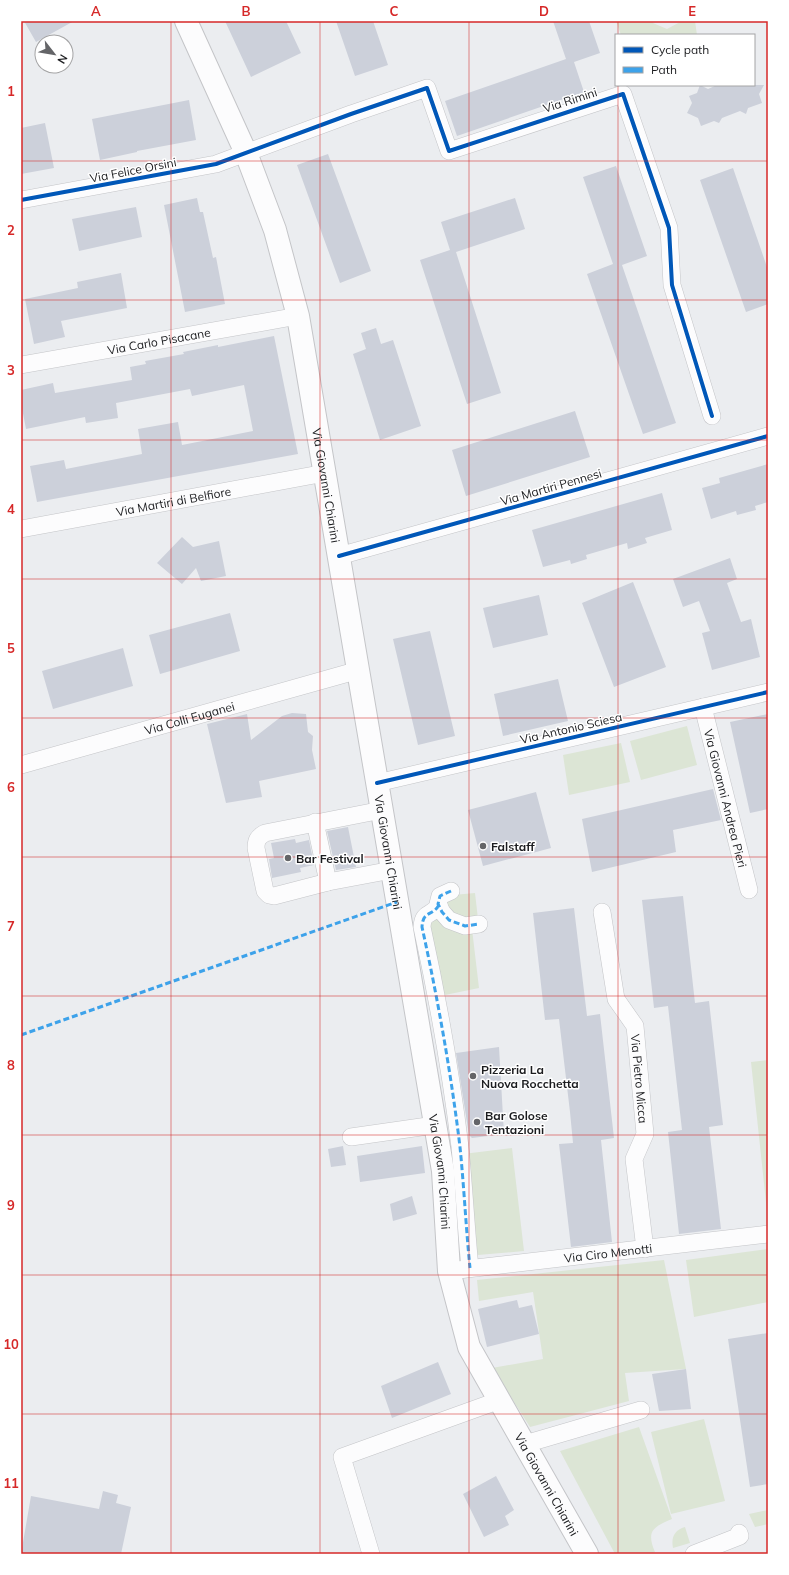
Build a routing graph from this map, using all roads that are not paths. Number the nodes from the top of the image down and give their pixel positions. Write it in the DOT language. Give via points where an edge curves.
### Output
graph roads {
  1 [pos="186,21"];
  2 [pos="246,153"];
  3 [pos="21,200"];
  4 [pos="298,316"];
  5 [pos="21,365"];
  6 [pos="712,416"];
  7 [pos="768,436"];
  8 [pos="325,473"];
  9 [pos="21,529"];
  10 [pos="339,556"];
  11 [pos="358,670"];
  12 [pos="768,692"];
  13 [pos="703,707"];
  14 [pos="21,765"];
  15 [pos="378,783"];
  16 [pos="382,810"];
  17 [pos="315,822"];
  18 [pos="392,870"];
  19 [pos="328,882"];
  20 [pos="749,890"];
  21 [pos="451,891"];
  22 [pos="439,905"];
  23 [pos="602,912"];
  24 [pos="478,924"];
  25 [pos="435,1125"];
  26 [pos="351,1137"];
  27 [pos="768,1234"];
  28 [pos="645,1249"];
  29 [pos="459,1270"];
  30 [pos="500,1400"];
  31 [pos="642,1410"];
  32 [pos="525,1444"];
  33 [pos="739,1532"];
  34 [pos="371,1554"];
  35 [pos="587,1554"];
  36 [pos="694,1554"];
  1 -- 2 [label="main road, Via Giovanni Chiarini"];
  2 -- 3 [label="street, Via Felice Orsini" via="216,164"];
  2 -- 4 [label="main road, Via Giovanni Chiarini" via="276,230"];
  2 -- 6 [label="street, Via Rimini" via="427,88 449,150 623,94 669,228 672,285"];
  4 -- 5 [label="street, Via Carlo Pisacane"];
  4 -- 8 [label="main road, Via Giovanni Chiarini"];
  7 -- 10 [label="street, Via Martiri Pennesi"];
  8 -- 9 [label="street, Via Martiri di Belfiore"];
  8 -- 10 [label="main road, Via Giovanni Chiarini"];
  10 -- 11 [label="main road, Via Giovanni Chiarini"];
  11 -- 14 [label="street, Via Colli Euganei"];
  11 -- 15 [label="main road, Via Giovanni Chiarini"];
  12 -- 13 [label="street, Via Antonio Sciesa"];
  13 -- 15 [label="street, Via Antonio Sciesa"];
  13 -- 20 [label="street, Via Giovanni Andrea Pieri"];
  15 -- 16 [label="main road, Via Giovanni Chiarini"];
  16 -- 17 [label="street"];
  16 -- 18 [label="main road, Via Giovanni Chiarini"];
  17 -- 19 [label="street"];
  17 -- 19 [label="street" via="265,832 256,841 265,892 274,896"];
  18 -- 19 [label="street"];
  18 -- 25 [label="main road, Via Giovanni Chiarini"];
  21 -- 22 [label="street" via="440,896"];
  22 -- 24 [label="street" via="445,916 456,923 464,926"];
  22 -- 29 [label="street" via="426,916 422,927 458,1132 464,1190"];
  23 -- 28 [label="street, Via Pietro Micca" via="616,998 635,1026 645,1134 634,1158"];
  25 -- 26 [label="street"];
  25 -- 29 [label="main road, Via Giovanni Chiarini"];
  27 -- 28 [label="street, Via Ciro Menotti"];
  28 -- 29 [label="street, Via Ciro Menotti"];
  29 -- 30 [label="main road, Via Giovanni Chiarini" via="469,1347"];
  30 -- 32 [label="main road, Via Giovanni Chiarini"];
  30 -- 34 [label="street" via="342,1457"];
  31 -- 32 [label="street"];
  32 -- 35 [label="main road, Via Giovanni Chiarini"];
  33 -- 36 [label="street" via="740,1536"];
}
